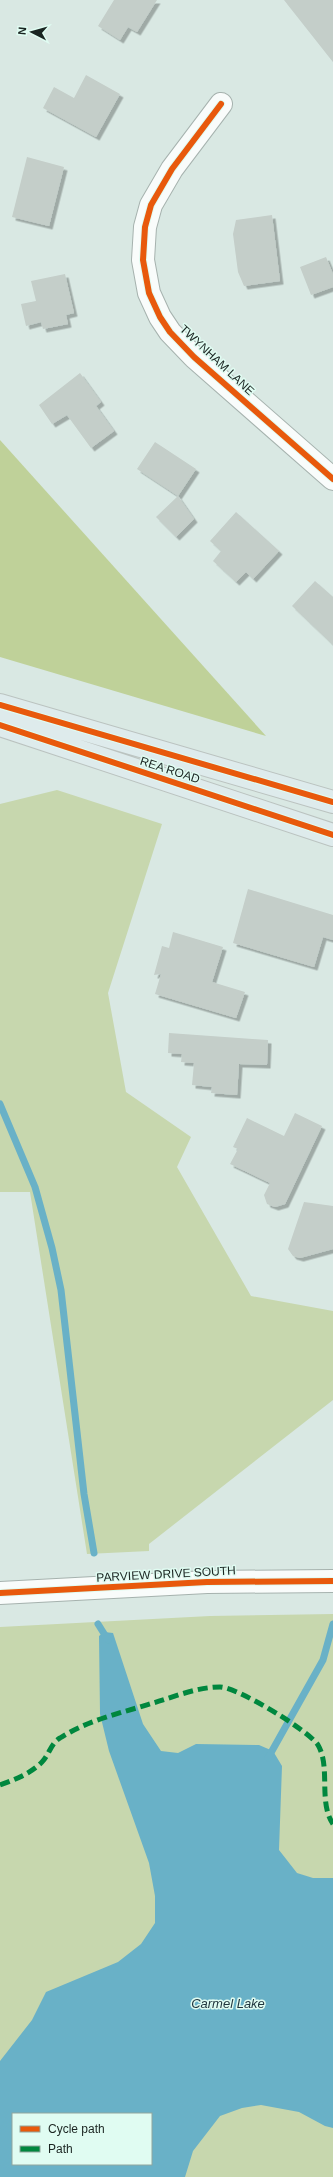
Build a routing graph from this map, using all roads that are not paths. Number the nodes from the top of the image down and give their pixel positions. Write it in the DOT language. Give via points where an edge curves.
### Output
graph roads {
  1 [pos="220,104"];
  2 [pos="333,479"];
  3 [pos="0,705"];
  4 [pos="0,725"];
  5 [pos="333,802"];
  6 [pos="333,835"];
  7 [pos="333,1581"];
  8 [pos="0,1593"];
  1 -- 2 [label="street, TWYNHAM LANE" via="172,168 151,205 145,227 143,260 149,293 170,332 194,357"];
  3 -- 5 [label="main road, REA ROAD"];
  4 -- 6 [label="main road, REA ROAD"];
  7 -- 8 [label="street, PARVIEW DRIVE SOUTH" via="207,1582"];
}
